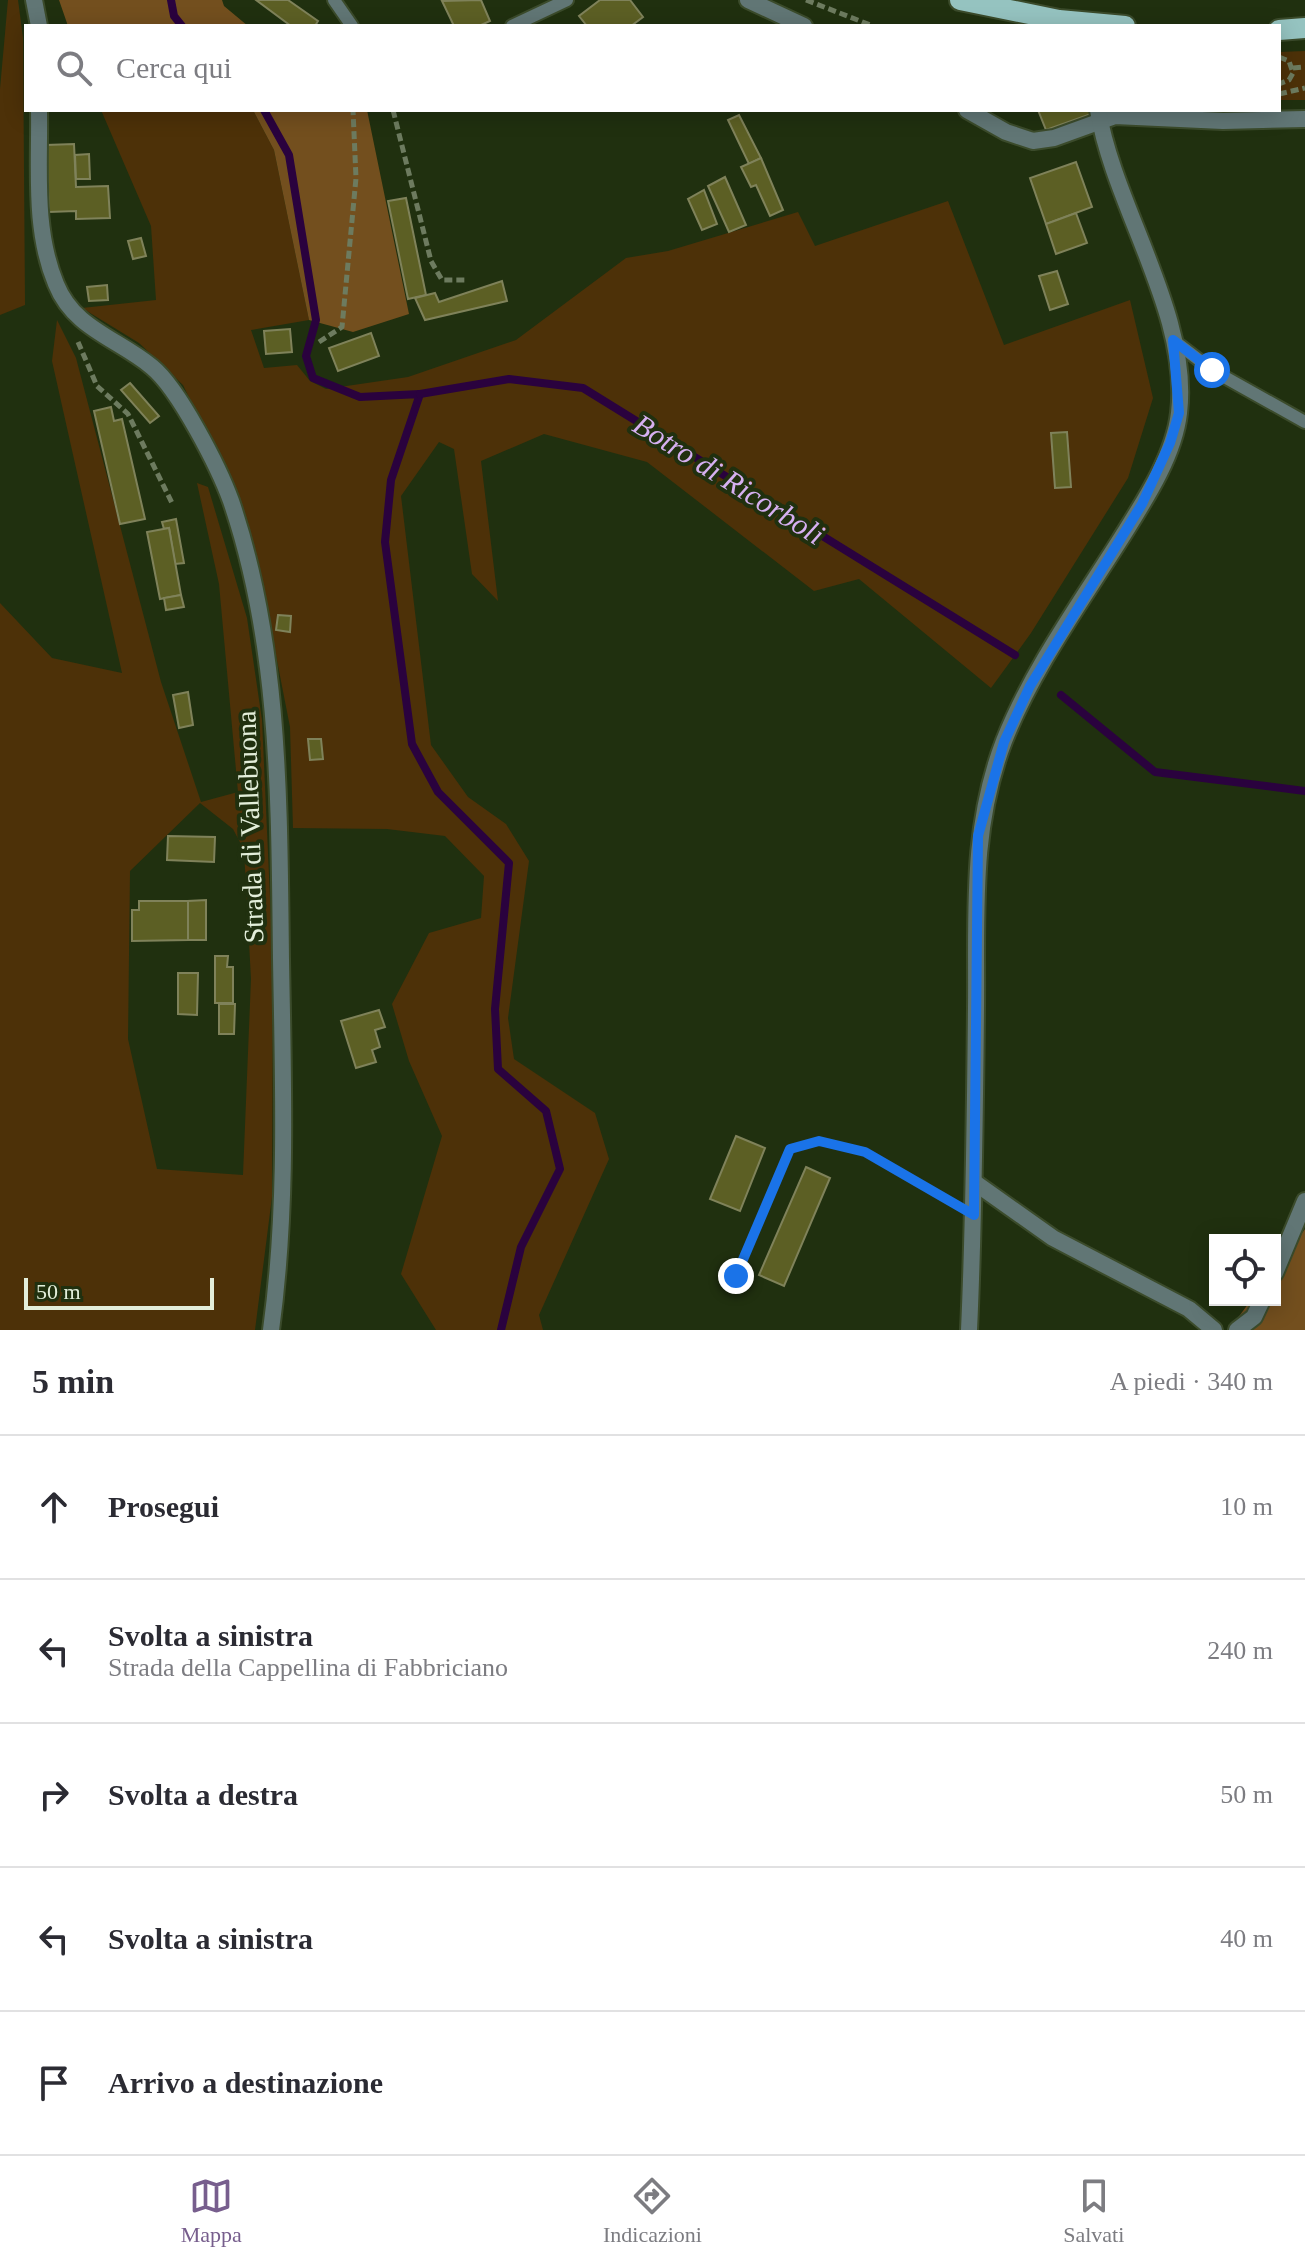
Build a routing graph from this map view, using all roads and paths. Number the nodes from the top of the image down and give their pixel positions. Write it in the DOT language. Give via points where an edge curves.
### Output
graph roads {
  1 [pos="34,0"];
  2 [pos="334,0"];
  3 [pos="567,0"];
  4 [pos="748,0"];
  5 [pos="806,0"];
  6 [pos="960,0"];
  7 [pos="39,24"];
  8 [pos="351,24"];
  9 [pos="516,24"];
  10 [pos="800,24"];
  11 [pos="868,24"];
  12 [pos="1094,24"];
  13 [pos="1305,28"];
  14 [pos="1281,30"];
  15 [pos="1281,58"];
  16 [pos="1305,67"];
  17 [pos="1293,68"];
  18 [pos="1281,83"];
  19 [pos="1305,88"];
  20 [pos="1281,94"];
  21 [pos="39,112"];
  22 [pos="353,112"];
  23 [pos="394,112"];
  24 [pos="971,112"];
  25 [pos="1099,114"];
  26 [pos="1305,119"];
  27 [pos="468,280"];
  28 [pos="70,306"];
  29 [pos="1173,340"];
  30 [pos="319,342"];
  31 [pos="1305,422"];
  32 [pos="173,505"];
  33 [pos="974,1182"];
  34 [pos="1305,1201"];
  35 [pos="974,1215"];
  36 [pos="1281,1259"];
  37 [pos="736,1276"];
  38 [pos="1259,1306"];
  39 [pos="271,1330"];
  40 [pos="969,1330"];
  41 [pos="1214,1330"];
  42 [pos="1237,1330"];
  1 -- 7 [label="street"];
  2 -- 8 [label="lane"];
  3 -- 9 [label="lane"];
  4 -- 10 [label="street"];
  5 -- 11 [label="path"];
  6 -- 12 [label="main road"];
  13 -- 14 [label="main road"];
  15 -- 17 [label="path"];
  16 -- 17 [label="path"];
  17 -- 18 [label="path" via="1289,80"];
  19 -- 20 [label="path"];
  21 -- 28 [label="street, Strada di Vallebuona" via="41,237 56,287"];
  22 -- 30 [label="path" via="356,178 342,327"];
  23 -- 27 [label="path" via="431,261 442,280"];
  24 -- 25 [label="street" via="1033,141 1054,138"];
  25 -- 26 [label="street"];
  25 -- 29 [label="street"];
  28 -- 32 [label="path" via="79,346 97,386 128,414"];
  28 -- 39 [label="street, Strada di Vallebuona" via="81,323 153,368 180,401 230,499 256,598 278,758 285,1165"];
  29 -- 31 [label="lane" via="1243,390"];
  29 -- 33 [label="street" via="1179,413 1170,443 1142,504 1030,686 1004,742 978,836"];
  33 -- 35 [label="street"];
  33 -- 41 [label="street" via="1053,1238 1189,1309"];
  34 -- 36 [label="street"];
  35 -- 37 [label="path" via="865,1152 819,1141 790,1149"];
  35 -- 40 [label="street"];
  38 -- 42 [label="street"];
}
